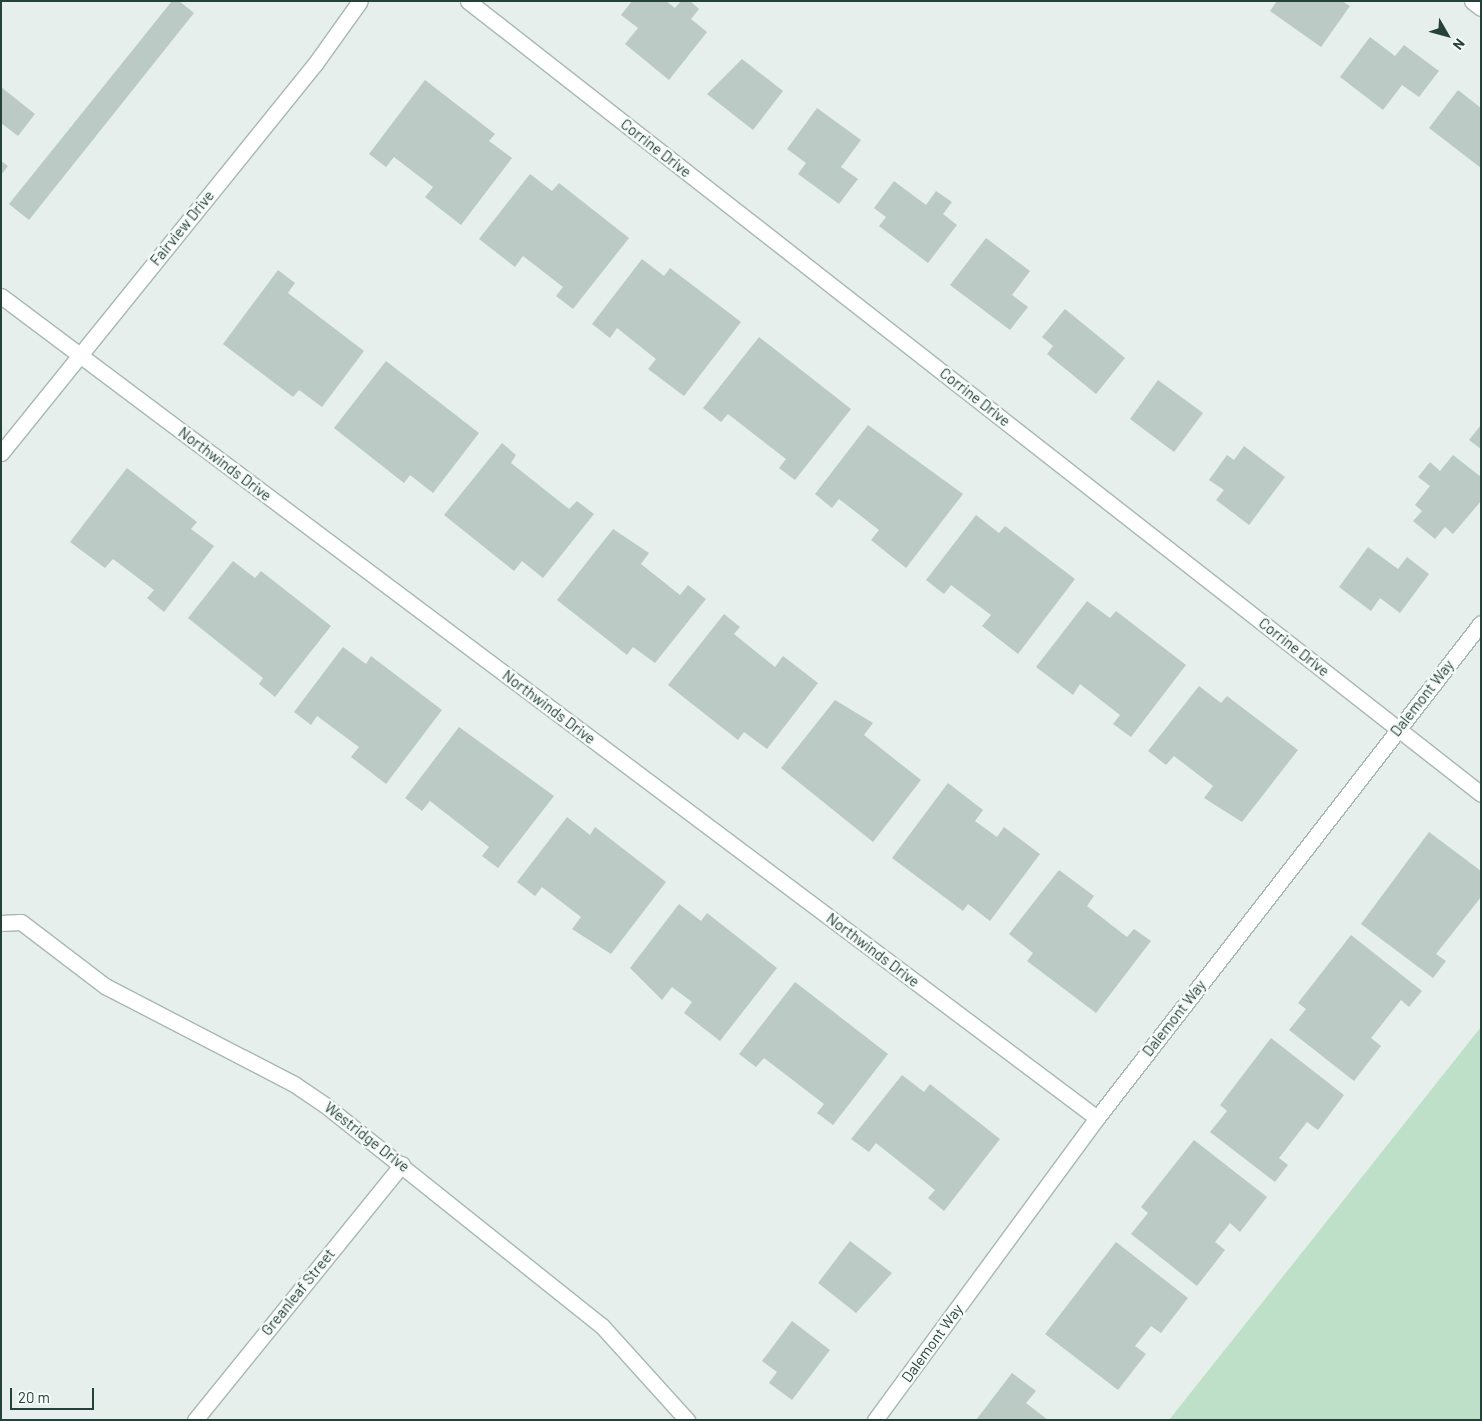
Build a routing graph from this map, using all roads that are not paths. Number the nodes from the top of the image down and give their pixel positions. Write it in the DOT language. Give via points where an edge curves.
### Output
graph roads {
  1 [pos="360,1"];
  2 [pos="468,1"];
  3 [pos="1472,1"];
  4 [pos="1481,8"];
  5 [pos="1,296"];
  6 [pos="80,355"];
  7 [pos="1,453"];
  8 [pos="1481,623"];
  9 [pos="1398,728"];
  10 [pos="1481,794"];
  11 [pos="1,923"];
  12 [pos="1098,1118"];
  13 [pos="402,1164"];
  14 [pos="195,1420"];
  15 [pos="688,1420"];
  16 [pos="875,1420"];
  1 -- 6 [label="street, Fairview Drive" via="315,64"];
  2 -- 9 [label="street, Corrine Drive"];
  3 -- 4 [label="street"];
  5 -- 6 [label="street, Northwinds Drive"];
  6 -- 7 [label="street, Fairview Drive"];
  6 -- 12 [label="street, Northwinds Drive"];
  8 -- 9 [label="street, Dalemont Way"];
  9 -- 10 [label="street, Corrine Drive"];
  9 -- 12 [label="street, Dalemont Way"];
  11 -- 13 [label="street, Westridge Drive" via="22,922 105,986 294,1084"];
  12 -- 16 [label="street, Dalemont Way"];
  13 -- 14 [label="street, Greanleaf Street"];
  13 -- 15 [label="street, Westridge Drive" via="602,1326"];
}
